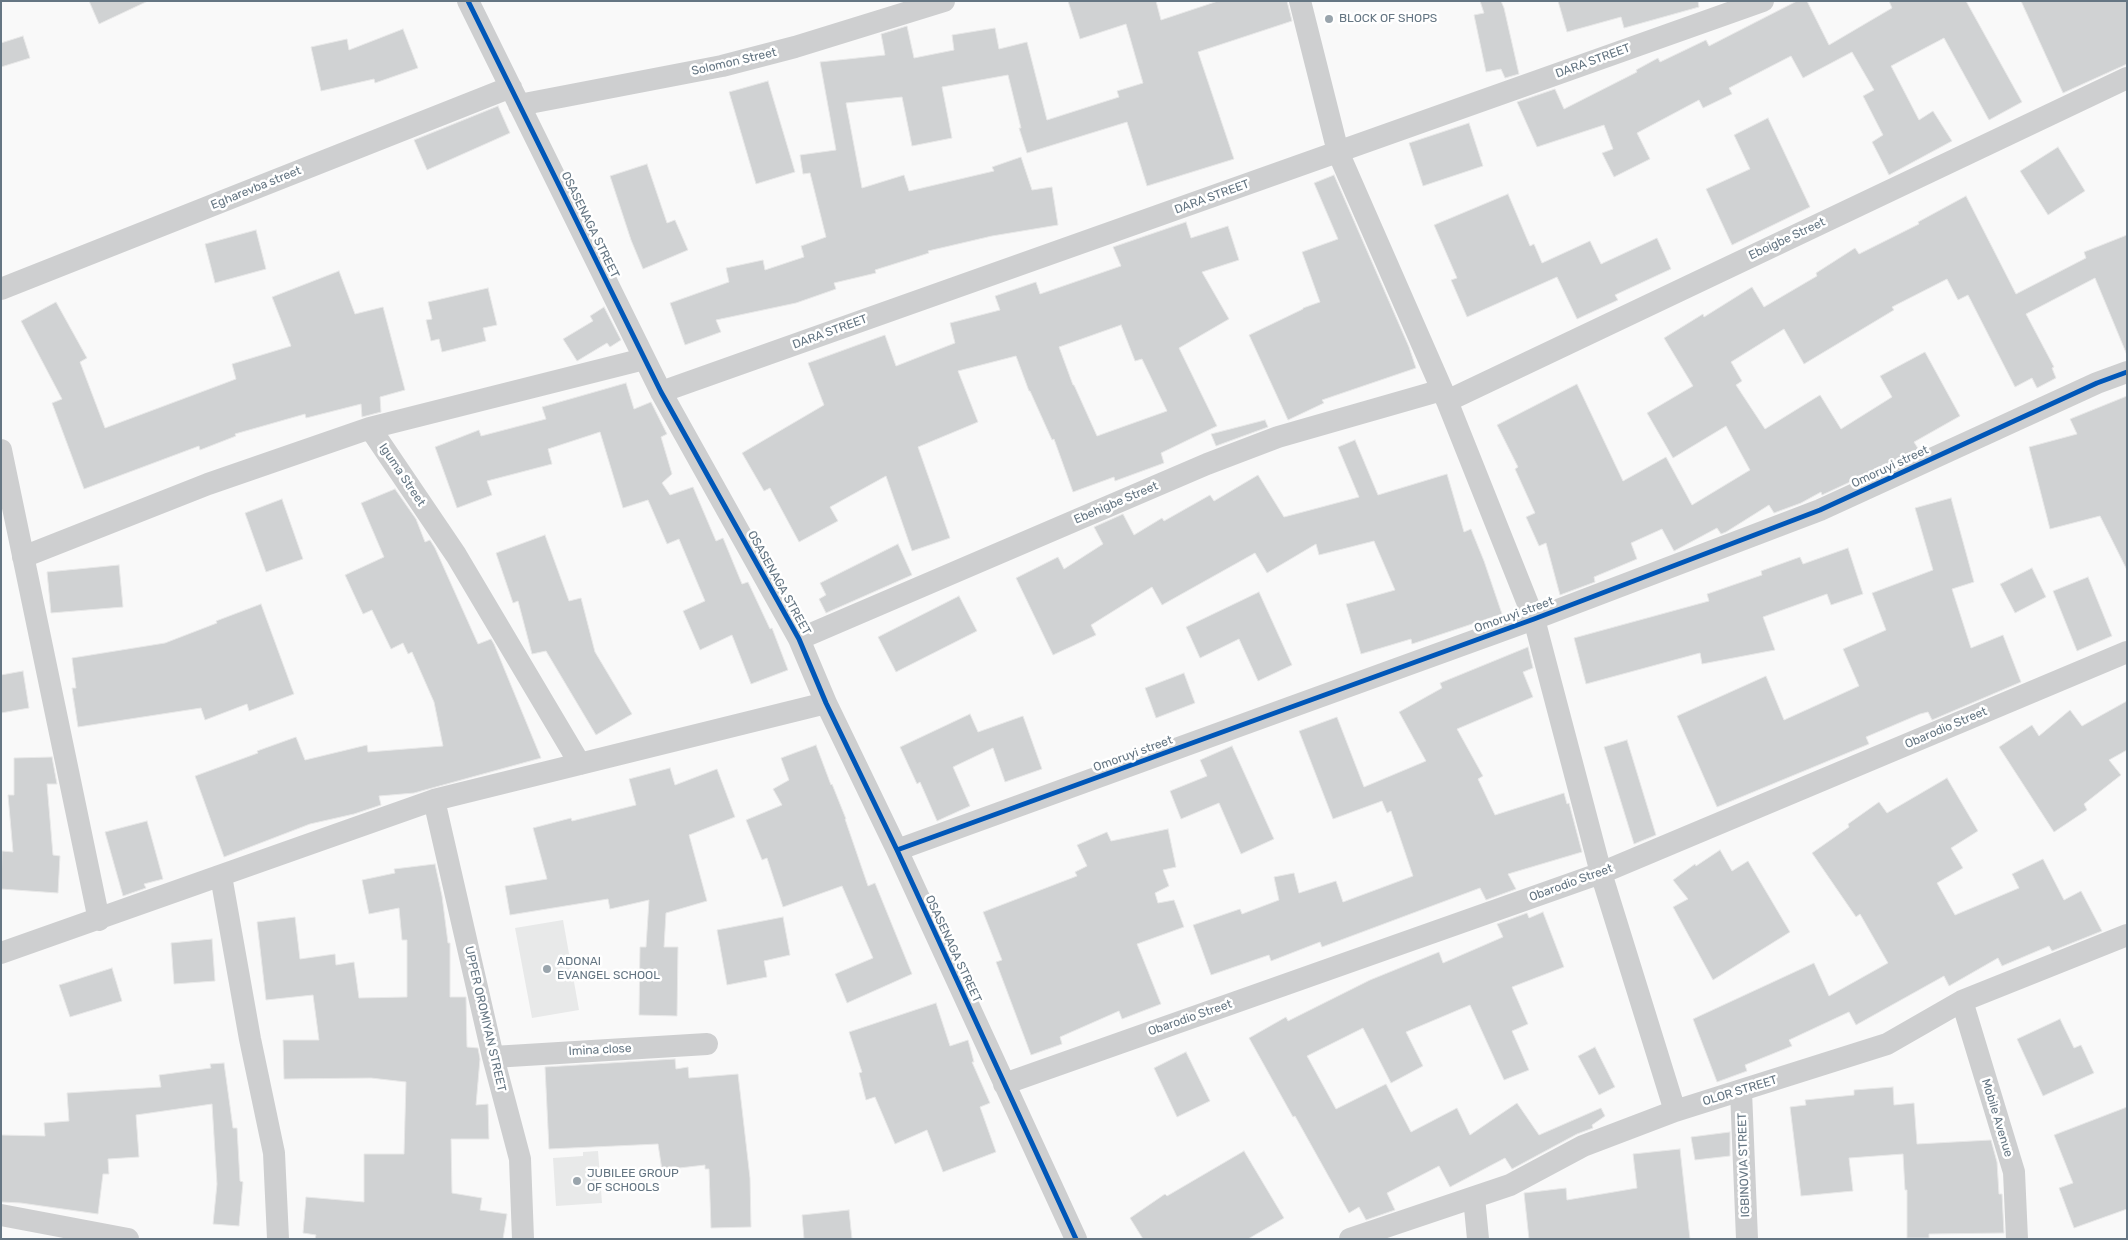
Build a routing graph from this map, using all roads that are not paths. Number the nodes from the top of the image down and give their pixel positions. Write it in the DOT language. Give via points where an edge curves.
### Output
graph roads {
  1 [pos="468,1"];
  2 [pos="944,1"];
  3 [pos="1300,1"];
  4 [pos="1763,1"];
  5 [pos="2127,78"];
  6 [pos="515,96"];
  7 [pos="1338,152"];
  8 [pos="1,289"];
  9 [pos="644,358"];
  10 [pos="2127,372"];
  11 [pos="661,392"];
  12 [pos="1444,396"];
  13 [pos="370,428"];
  14 [pos="1,450"];
  15 [pos="24,557"];
  16 [pos="1534,619"];
  17 [pos="799,639"];
  18 [pos="2127,652"];
  19 [pos="826,703"];
  20 [pos="580,764"];
  21 [pos="434,800"];
  22 [pos="897,850"];
  23 [pos="1601,873"];
  24 [pos="221,876"];
  25 [pos="99,920"];
  26 [pos="2127,935"];
  27 [pos="1,953"];
  28 [pos="1962,1001"];
  29 [pos="707,1044"];
  30 [pos="493,1057"];
  31 [pos="1004,1084"];
  32 [pos="1741,1091"];
  33 [pos="1675,1111"];
  34 [pos="1474,1197"];
  35 [pos="1,1215"];
  36 [pos="128,1239"];
  37 [pos="278,1239"];
  38 [pos="523,1239"];
  39 [pos="1076,1239"];
  40 [pos="1350,1239"];
  41 [pos="1478,1239"];
  42 [pos="1747,1239"];
  43 [pos="2017,1239"];
  1 -- 6 [label="street, OSASENAGA STREET"];
  2 -- 6 [label="street, Solomon Street" via="722,66"];
  3 -- 7 [label="street"];
  4 -- 7 [label="street, DARA STREET"];
  5 -- 12 [label="street, Eboigbe Street"];
  6 -- 8 [label="street, Egharevba street"];
  6 -- 9 [label="street, OSASENAGA STREET"];
  7 -- 11 [label="street, DARA STREET"];
  7 -- 12 [label="street"];
  9 -- 11 [label="street, OSASENAGA STREET"];
  9 -- 13 [label="street, Iguma Street"];
  10 -- 16 [label="street, Omoruyi street" via="1820,510"];
  11 -- 17 [label="street, OSASENAGA STREET"];
  12 -- 16 [label="street"];
  12 -- 17 [label="street, Ebehigbe Street" via="1278,437 1207,464"];
  13 -- 15 [label="street" via="208,484"];
  13 -- 20 [label="street, Iguma Street" via="456,555"];
  14 -- 15 [label="street"];
  15 -- 25 [label="street"];
  16 -- 22 [label="street, Omoruyi street"];
  16 -- 23 [label="street"];
  17 -- 19 [label="street, OSASENAGA STREET"];
  18 -- 23 [label="street, Obarodio Street"];
  19 -- 20 [label="street"];
  19 -- 22 [label="street, OSASENAGA STREET"];
  20 -- 21 [label="street"];
  21 -- 24 [label="street"];
  21 -- 30 [label="street, UPPER OROMIYAN STREET"];
  22 -- 31 [label="street, OSASENAGA STREET"];
  23 -- 31 [label="street, Obarodio Street"];
  23 -- 33 [label="street"];
  24 -- 25 [label="street"];
  24 -- 37 [label="street" via="274,1154"];
  25 -- 27 [label="street"];
  26 -- 28 [label="street, OLOR STREET"];
  28 -- 32 [label="street, OLOR STREET" via="1887,1044"];
  28 -- 43 [label="street, Mobile Avenue" via="2014,1172"];
  29 -- 30 [label="street, Imina close"];
  30 -- 38 [label="street, UPPER OROMIYAN STREET" via="520,1159"];
  31 -- 39 [label="street, OSASENAGA STREET"];
  32 -- 33 [label="street, OLOR STREET"];
  32 -- 42 [label="street, IGBINOVIA STREET"];
  33 -- 34 [label="street, OLOR STREET" via="1583,1146 1510,1185"];
  34 -- 40 [label="street, OLOR STREET"];
  34 -- 41 [label="street"];
  35 -- 36 [label="street"];
}
